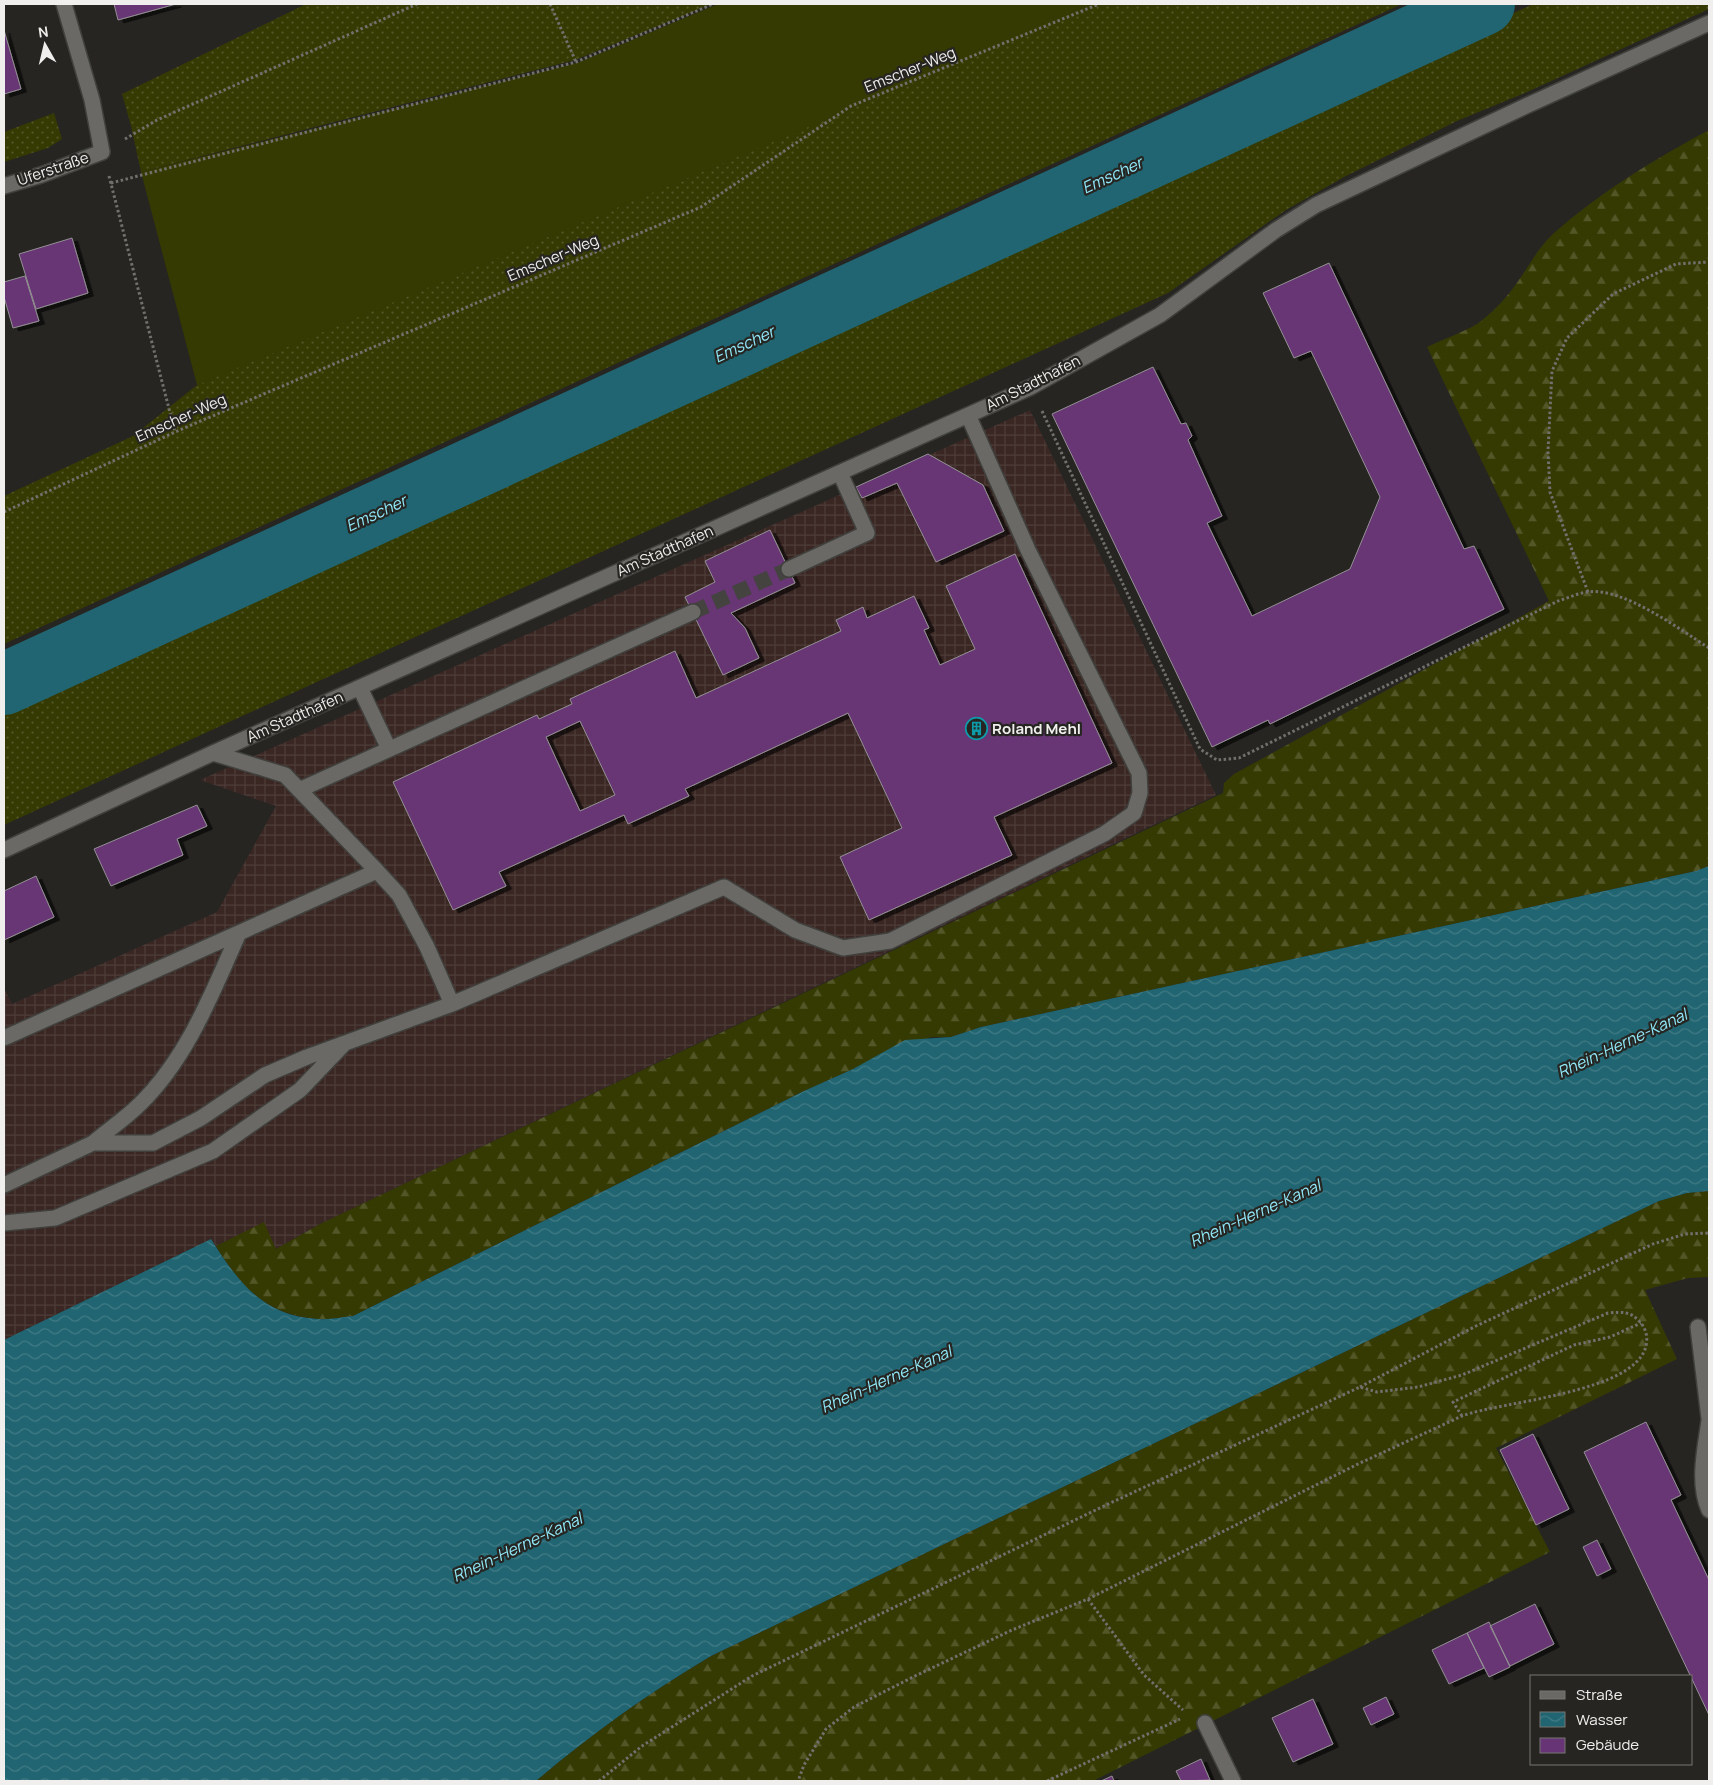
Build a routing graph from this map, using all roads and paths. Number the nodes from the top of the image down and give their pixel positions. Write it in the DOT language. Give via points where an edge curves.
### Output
graph roads {
  1 [pos="64,4"];
  2 [pos="417,4"];
  3 [pos="550,4"];
  4 [pos="713,4"];
  5 [pos="1099,4"];
  6 [pos="1709,23"];
  7 [pos="576,62"];
  8 [pos="102,152"];
  9 [pos="111,183"];
  10 [pos="4,186"];
  11 [pos="1709,262"];
  12 [pos="1031,387"];
  13 [pos="968,415"];
  14 [pos="175,432"];
  15 [pos="840,473"];
  16 [pos="4,512"];
  17 [pos="789,569"];
  18 [pos="1588,592"];
  19 [pos="693,612"];
  20 [pos="1709,648"];
  21 [pos="360,688"];
  22 [pos="389,749"];
  23 [pos="213,753"];
  24 [pos="299,790"];
  25 [pos="4,850"];
  26 [pos="377,871"];
  27 [pos="239,933"];
  28 [pos="452,1004"];
  29 [pos="4,1038"];
  30 [pos="346,1042"];
  31 [pos="93,1143"];
  32 [pos="4,1185"];
  33 [pos="4,1223"];
  34 [pos="1709,1233"];
  35 [pos="1641,1322"];
  36 [pos="1698,1327"];
  37 [pos="1360,1387"];
  38 [pos="1462,1416"];
  39 [pos="1709,1419"];
  40 [pos="1709,1510"];
  41 [pos="1088,1598"];
  42 [pos="1205,1722"];
  43 [pos="599,1781"];
  44 [pos="798,1781"];
  45 [pos="1047,1781"];
  46 [pos="1233,1781"];
  1 -- 8 [label="street" via="92,100"];
  2 -- 8 [label="path" via="157,120"];
  3 -- 7 [label="path"];
  4 -- 7 [label="path"];
  5 -- 14 [label="path, Emscher-Weg" via="851,106 701,207"];
  6 -- 12 [label="street, Am Stadthafen" via="1316,205 1276,230 1160,315"];
  7 -- 9 [label="path"];
  8 -- 9 [label="path"];
  8 -- 10 [label="street, Uferstraße"];
  9 -- 14 [label="path"];
  11 -- 18 [label="path" via="1676,264 1613,294 1566,338 1552,371 1548,451 1550,492"];
  12 -- 13 [label="street, Am Stadthafen"];
  12 -- 18 [label="path" via="1200,749 1217,760 1239,758 1558,601"];
  13 -- 15 [label="street, Am Stadthafen"];
  13 -- 28 [label="street" via="1028,550 1139,773 1140,793 1134,813 1104,834 890,941 843,948 795,930 724,887"];
  14 -- 16 [label="path, Emscher-Weg"];
  15 -- 17 [label="street" via="867,533"];
  15 -- 21 [label="street, Am Stadthafen"];
  18 -- 20 [label="path" via="1617,595 1646,608"];
  19 -- 22 [label="street"];
  21 -- 22 [label="street"];
  21 -- 23 [label="street, Am Stadthafen"];
  22 -- 24 [label="street"];
  23 -- 24 [label="street" via="285,775"];
  23 -- 25 [label="street, Am Stadthafen"];
  24 -- 26 [label="street"];
  26 -- 27 [label="street"];
  26 -- 28 [label="street" via="400,895"];
  27 -- 29 [label="street"];
  27 -- 31 [label="street" via="204,1013 178,1060 140,1104"];
  28 -- 30 [label="street"];
  30 -- 31 [label="street" via="265,1075 201,1118 153,1142"];
  30 -- 33 [label="street" via="300,1090 213,1150 55,1218"];
  31 -- 32 [label="street"];
  34 -- 37 [label="path" via="1685,1234 1653,1244 1476,1326"];
  35 -- 37 [label="path" via="1632,1314 1608,1313 1462,1375 1418,1387 1377,1392"];
  35 -- 38 [label="path" via="1610,1337 1574,1345 1453,1402"];
  35 -- 38 [label="path" via="1648,1340 1645,1352 1620,1374 1539,1399"];
  36 -- 39 [label="street"];
  37 -- 43 [label="path" via="752,1676 642,1746"];
  38 -- 41 [label="path"];
  39 -- 40 [label="street" via="1703,1465 1705,1502"];
  41 -- 44 [label="path" via="1012,1630 854,1707 826,1729"];
  41 -- 45 [label="path" via="1144,1675 1189,1715"];
  42 -- 46 [label="street"];
}
